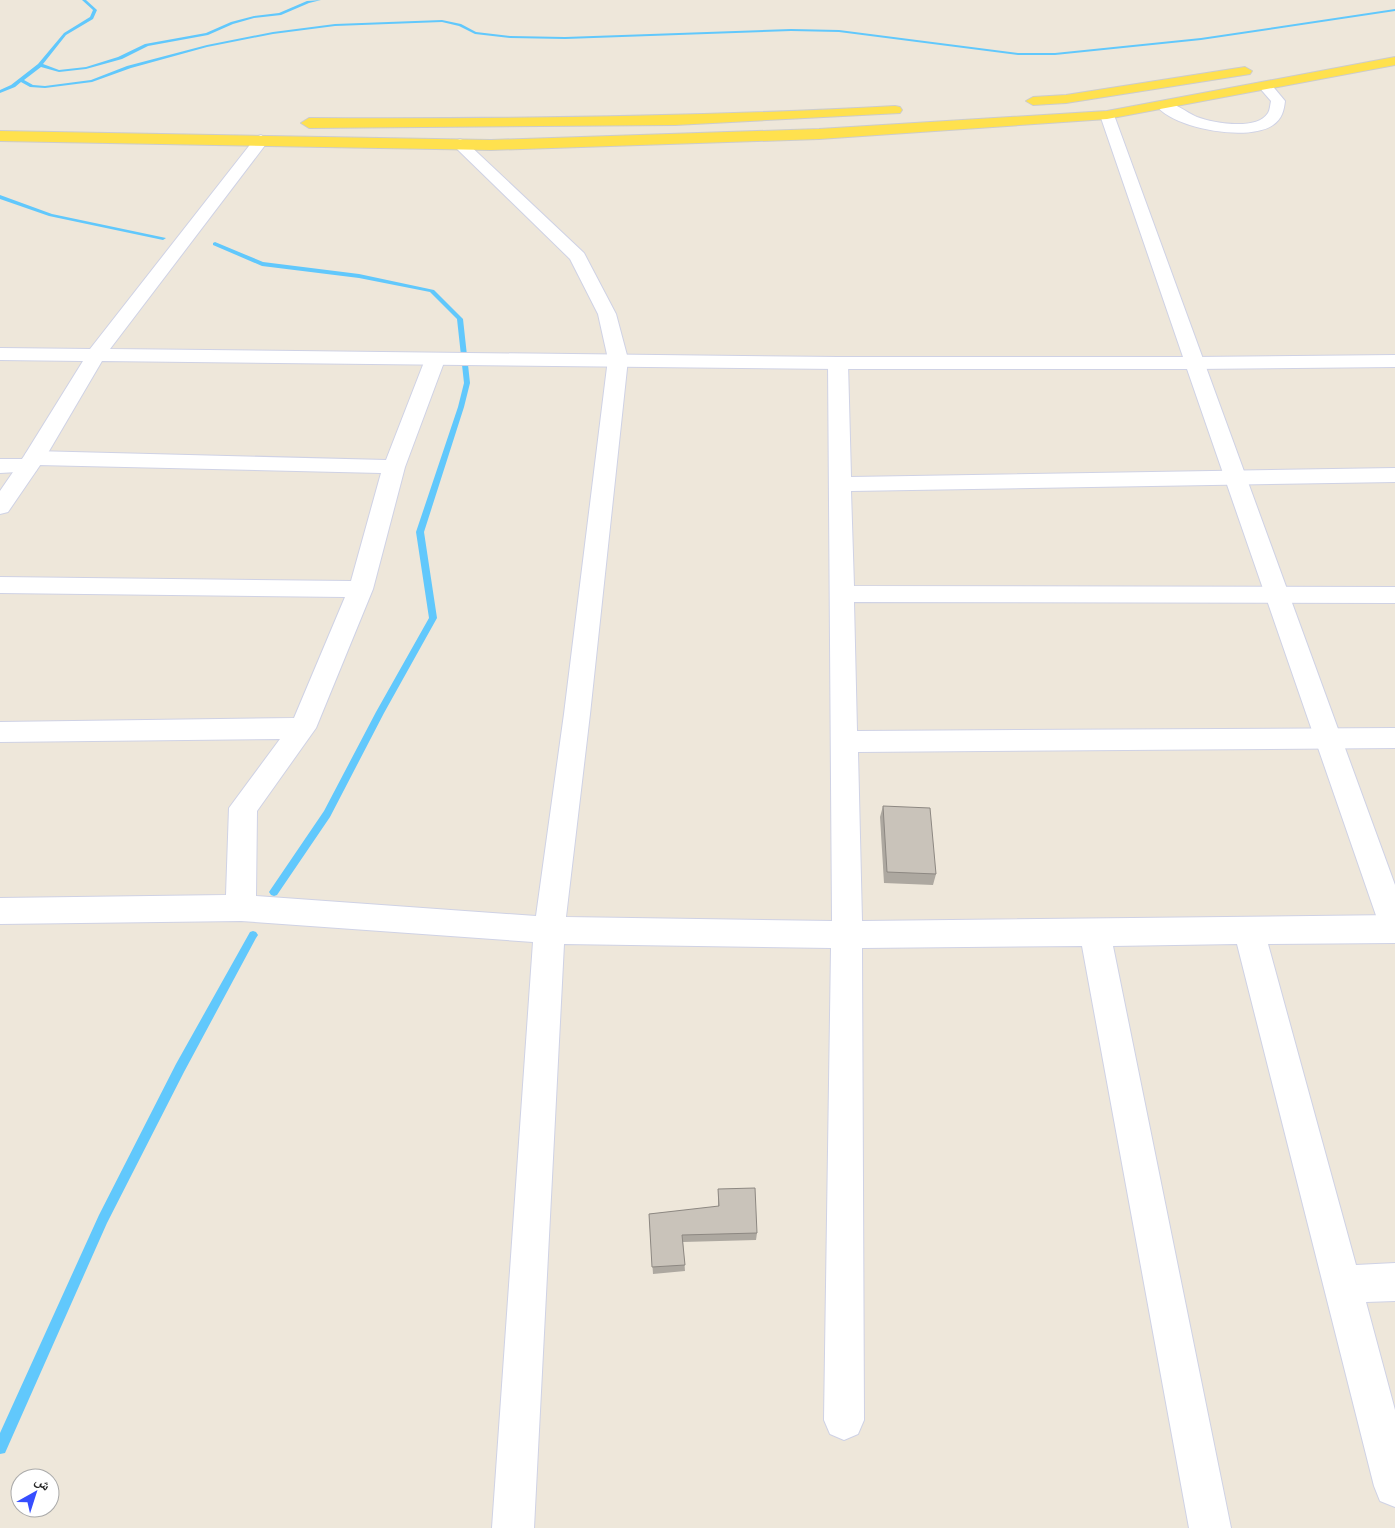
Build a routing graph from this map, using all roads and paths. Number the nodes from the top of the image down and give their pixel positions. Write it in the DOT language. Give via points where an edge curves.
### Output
graph roads {
  1 [pos="1395,47"];
  2 [pos="1318,60"];
  3 [pos="1395,61"];
  4 [pos="1285,82"];
  5 [pos="1265,86"];
  6 [pos="1018,102"];
  7 [pos="1163,105"];
  8 [pos="913,109"];
  9 [pos="1107,115"];
  10 [pos="290,122"];
  11 [pos="0,136"];
  12 [pos="261,140"];
  13 [pos="460,144"];
  14 [pos="0,354"];
  15 [pos="96,355"];
  16 [pos="443,357"];
  17 [pos="618,359"];
  18 [pos="1395,361"];
  19 [pos="838,363"];
  20 [pos="1195,363"];
  21 [pos="31,462"];
  22 [pos="0,466"];
  23 [pos="394,468"];
  24 [pos="1395,475"];
  25 [pos="1236,478"];
  26 [pos="840,484"];
  27 [pos="0,507"];
  28 [pos="0,586"];
  29 [pos="361,589"];
  30 [pos="842,594"];
  31 [pos="1395,595"];
  32 [pos="1278,596"];
  33 [pos="303,728"];
  34 [pos="0,732"];
  35 [pos="1395,738"];
  36 [pos="1329,740"];
  37 [pos="844,742"];
  38 [pos="241,908"];
  39 [pos="0,911"];
  40 [pos="1395,928"];
  41 [pos="548,930"];
  42 [pos="1249,930"];
  43 [pos="1095,932"];
  44 [pos="848,935"];
  45 [pos="1395,1282"];
  46 [pos="1342,1285"];
  47 [pos="844,1420"];
  48 [pos="1395,1486"];
  49 [pos="513,1528"];
  50 [pos="1210,1528"];
  1 -- 2 [label="main road"];
  3 -- 4 [label="main road"];
  4 -- 5 [label="main road"];
  4 -- 6 [label="main road" via="1262,69 1066,99"];
  5 -- 7 [label="main road"];
  5 -- 7 [label="street" via="1278,101 1277,111 1269,120 1255,127 1230,128 1206,124"];
  7 -- 9 [label="main road"];
  8 -- 10 [label="main road" via="514,124"];
  9 -- 13 [label="main road" via="819,134"];
  9 -- 20 [label="street"];
  11 -- 12 [label="main road"];
  12 -- 13 [label="main road"];
  12 -- 15 [label="street"];
  13 -- 17 [label="street" via="578,257 606,314"];
  14 -- 15 [label="street"];
  15 -- 16 [label="street"];
  15 -- 21 [label="street"];
  16 -- 17 [label="street"];
  16 -- 23 [label="street"];
  17 -- 19 [label="street"];
  17 -- 41 [label="street" via="577,714"];
  18 -- 20 [label="street"];
  19 -- 20 [label="street"];
  19 -- 26 [label="street"];
  20 -- 25 [label="street"];
  21 -- 22 [label="street"];
  21 -- 23 [label="street"];
  21 -- 27 [label="street"];
  23 -- 29 [label="street"];
  24 -- 25 [label="street"];
  25 -- 26 [label="street"];
  25 -- 32 [label="street"];
  26 -- 30 [label="street"];
  28 -- 29 [label="street"];
  29 -- 33 [label="street"];
  30 -- 32 [label="street"];
  30 -- 37 [label="street"];
  31 -- 32 [label="street"];
  32 -- 36 [label="street"];
  33 -- 34 [label="street"];
  33 -- 38 [label="street" via="244,808"];
  35 -- 36 [label="street"];
  36 -- 37 [label="street"];
  36 -- 40 [label="street"];
  37 -- 44 [label="street"];
  38 -- 39 [label="street"];
  38 -- 41 [label="street"];
  40 -- 42 [label="street"];
  41 -- 44 [label="street"];
  41 -- 49 [label="street"];
  42 -- 43 [label="street"];
  42 -- 46 [label="street"];
  43 -- 44 [label="street"];
  43 -- 50 [label="street"];
  44 -- 47 [label="street"];
  45 -- 46 [label="street"];
  46 -- 48 [label="street"];
}
